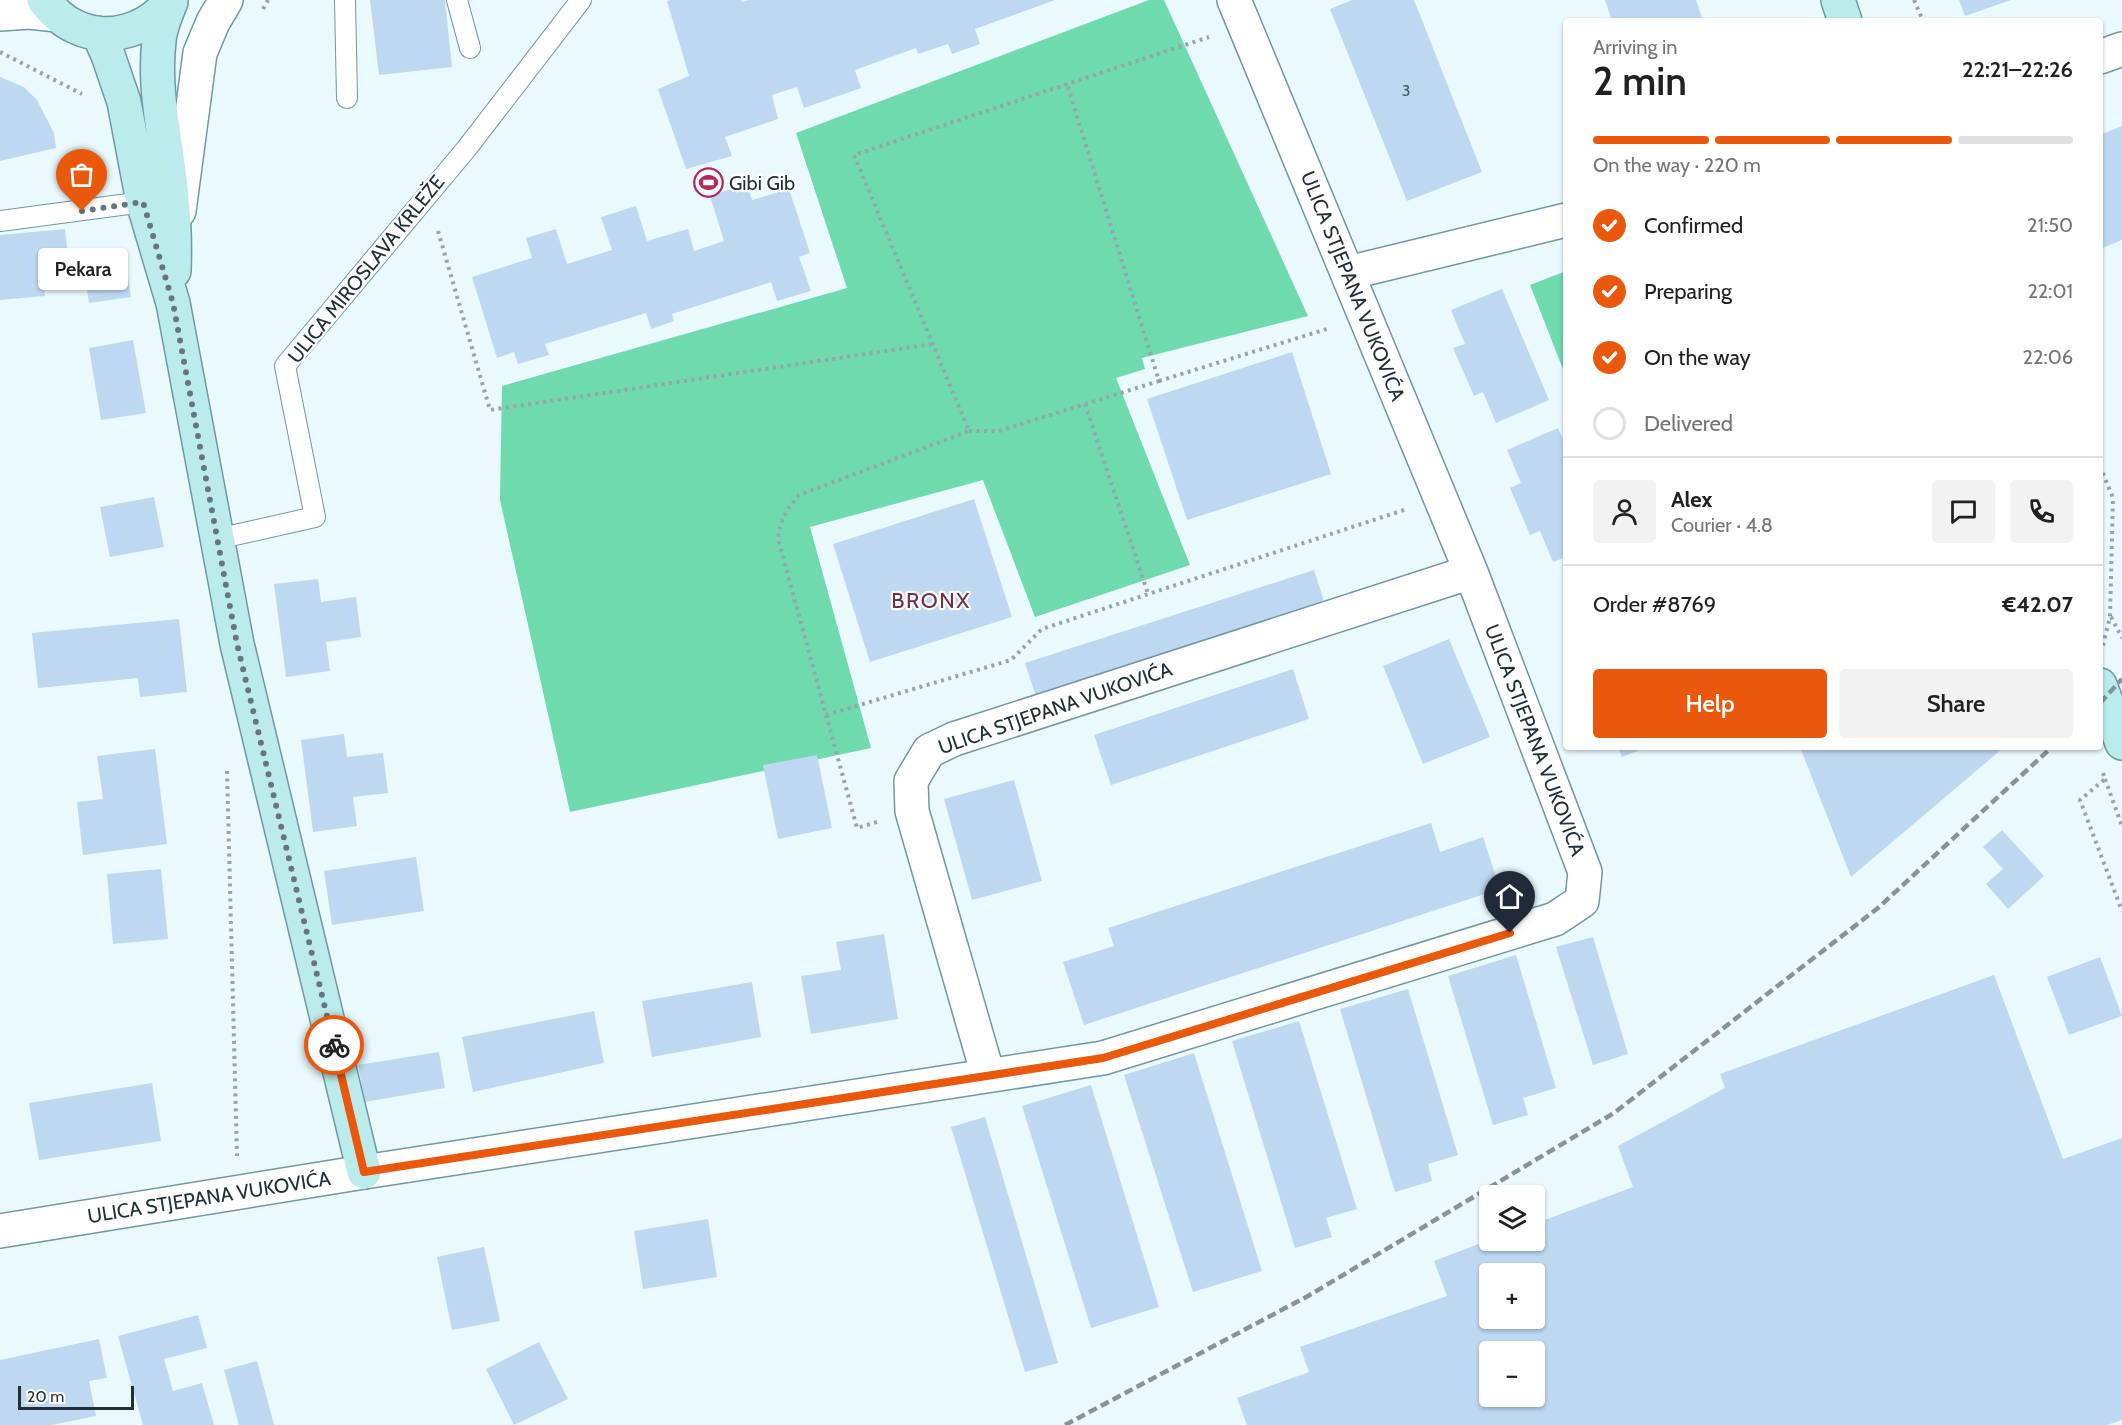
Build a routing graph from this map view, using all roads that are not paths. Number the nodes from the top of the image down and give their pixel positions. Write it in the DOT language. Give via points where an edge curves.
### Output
graph roads {
  1 [pos="226,0"];
  2 [pos="345,0"];
  3 [pos="457,0"];
  4 [pos="581,0"];
  5 [pos="1838,0"];
  6 [pos="171,1"];
  7 [pos="50,8"];
  8 [pos="1239,13"];
  9 [pos="0,14"];
  10 [pos="1844,18"];
  11 [pos="98,33"];
  12 [pos="470,48"];
  13 [pos="2122,49"];
  14 [pos="2103,56"];
  15 [pos="347,98"];
  16 [pos="143,202"];
  17 [pos="0,221"];
  18 [pos="1563,221"];
  19 [pos="175,242"];
  20 [pos="1348,273"];
  21 [pos="173,303"];
  22 [pos="217,538"];
  23 [pos="1471,572"];
  24 [pos="2103,693"];
  25 [pos="2122,743"];
  26 [pos="988,1076"];
  27 [pos="364,1172"];
  28 [pos="0,1231"];
  1 -- 19 [label="street" via="200,53"];
  2 -- 15 [label="lane"];
  3 -- 12 [label="lane"];
  4 -- 22 [label="lane, ULICA MIROSLAVA KRLEŽE" via="467,148 285,366 315,517"];
  5 -- 10 [label="main road"];
  6 -- 11 [label="main road" via="139,27 119,33"];
  6 -- 19 [label="main road" via="159,40 158,96"];
  7 -- 9 [label="street"];
  7 -- 11 [label="main road" via="76,27"];
  8 -- 20 [label="street, ULICA STJEPANA VUKOVIĆA"];
  11 -- 16 [label="main road" via="124,102"];
  13 -- 14 [label="street"];
  16 -- 17 [label="lane"];
  16 -- 21 [label="main road"];
  18 -- 20 [label="street"];
  19 -- 21 [label="main road"];
  20 -- 23 [label="street, ULICA STJEPANA VUKOVIĆA"];
  21 -- 22 [label="main road"];
  22 -- 27 [label="main road" via="237,644"];
  23 -- 26 [label="street, ULICA STJEPANA VUKOVIĆA" via="954,739 929,751 911,781 912,811"];
  23 -- 26 [label="street, ULICA STJEPANA VUKOVIĆA" via="1586,872 1582,901 1556,919 1103,1058"];
  24 -- 25 [label="main road"];
  26 -- 27 [label="street, ULICA STJEPANA VUKOVIĆA"];
  27 -- 28 [label="street, ULICA STJEPANA VUKOVIĆA"];
}
